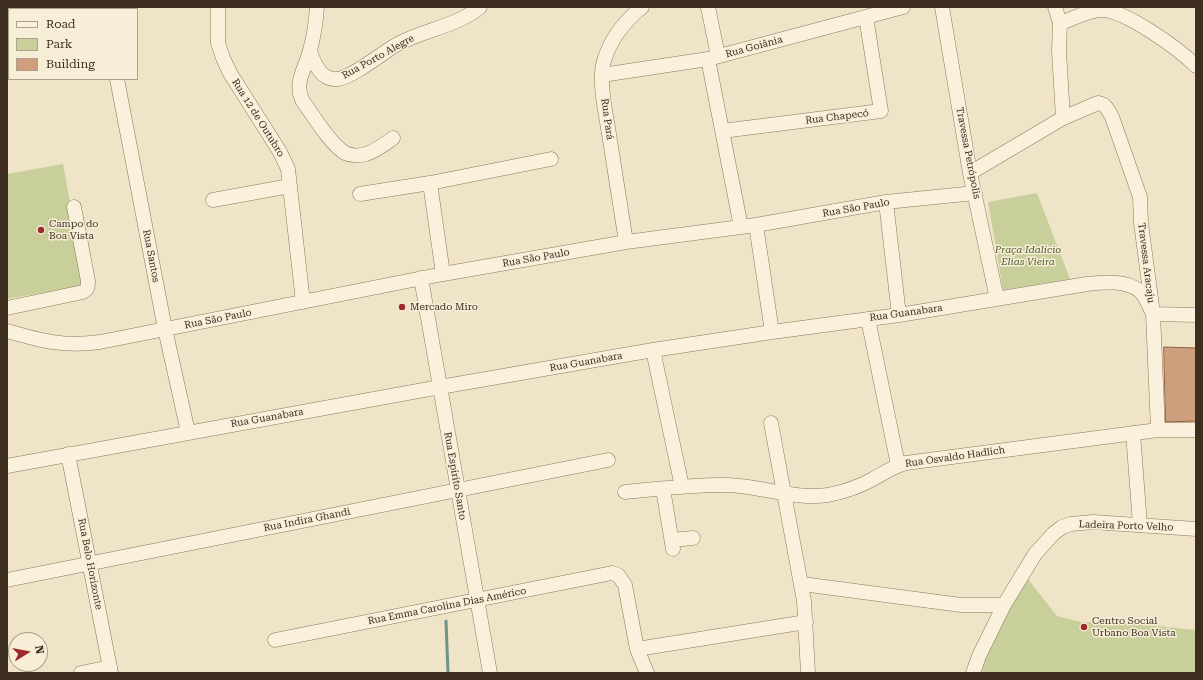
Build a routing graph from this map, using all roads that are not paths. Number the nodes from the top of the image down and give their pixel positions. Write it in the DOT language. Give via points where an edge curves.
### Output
graph roads {
  1 [pos="218,7"];
  2 [pos="316,7"];
  3 [pos="480,7"];
  4 [pos="642,7"];
  5 [pos="708,7"];
  6 [pos="903,7"];
  7 [pos="942,7"];
  8 [pos="1055,7"];
  9 [pos="882,10"];
  10 [pos="866,17"];
  11 [pos="1060,23"];
  12 [pos="310,51"];
  13 [pos="713,58"];
  14 [pos="1196,66"];
  15 [pos="602,75"];
  16 [pos="117,80"];
  17 [pos="1063,118"];
  18 [pos="722,131"];
  19 [pos="393,138"];
  20 [pos="550,159"];
  21 [pos="970,173"];
  22 [pos="430,182"];
  23 [pos="290,186"];
  24 [pos="975,193"];
  25 [pos="360,194"];
  26 [pos="213,200"];
  27 [pos="886,202"];
  28 [pos="74,207"];
  29 [pos="756,225"];
  30 [pos="741,227"];
  31 [pos="626,242"];
  32 [pos="443,274"];
  33 [pos="421,278"];
  34 [pos="997,299"];
  35 [pos="304,302"];
  36 [pos="7,308"];
  37 [pos="1153,314"];
  38 [pos="899,315"];
  39 [pos="1196,315"];
  40 [pos="868,319"];
  41 [pos="165,329"];
  42 [pos="7,331"];
  43 [pos="772,332"];
  44 [pos="653,350"];
  45 [pos="440,387"];
  46 [pos="771,422"];
  47 [pos="1158,430"];
  48 [pos="1196,430"];
  49 [pos="188,432"];
  50 [pos="1133,433"];
  51 [pos="68,454"];
  52 [pos="608,460"];
  53 [pos="898,465"];
  54 [pos="7,466"];
  55 [pos="682,488"];
  56 [pos="663,489"];
  57 [pos="458,490"];
  58 [pos="625,492"];
  59 [pos="785,493"];
  60 [pos="1140,525"];
  61 [pos="1196,529"];
  62 [pos="693,538"];
  63 [pos="90,563"];
  64 [pos="7,580"];
  65 [pos="802,584"];
  66 [pos="477,600"];
  67 [pos="1004,604"];
  68 [pos="806,622"];
  69 [pos="275,640"];
  70 [pos="637,649"];
  71 [pos="111,670"];
  72 [pos="81,673"];
  73 [pos="490,673"];
  74 [pos="646,673"];
  75 [pos="808,673"];
  76 [pos="973,673"];
  1 -- 23 [label="street, Rua 12 de Outubro" via="218,43 223,58 285,161"];
  2 -- 12 [label="street"];
  3 -- 12 [label="street, Rua Porto Alegre" via="463,19 421,33 396,45 355,72 338,79 331,78 318,69"];
  4 -- 15 [label="street, Rua Pará" via="624,24 615,37 603,62"];
  5 -- 13 [label="street"];
  6 -- 9 [label="street, Rua Goiânia"];
  7 -- 21 [label="street, Travessa Petrópolis"];
  8 -- 11 [label="street"];
  9 -- 10 [label="street, Rua Goiânia"];
  10 -- 13 [label="street, Rua Goiânia"];
  10 -- 18 [label="street, Rua Chapecó" via="881,111"];
  11 -- 14 [label="street" via="1092,12 1108,11 1131,20 1167,42"];
  11 -- 17 [label="street" via="1059,64"];
  12 -- 19 [label="street" via="300,76 299,93 339,148 346,154 355,156 365,154"];
  13 -- 15 [label="street, Rua Goiânia"];
  13 -- 18 [label="street"];
  15 -- 31 [label="street, Rua Pará"];
  16 -- 41 [label="street, Rua Santos"];
  17 -- 21 [label="street"];
  17 -- 37 [label="street, Travessa Aracaju" via="1098,103 1103,104 1112,117 1140,198"];
  18 -- 30 [label="street"];
  20 -- 22 [label="street"];
  21 -- 24 [label="street, Travessa Petrópolis"];
  22 -- 25 [label="street"];
  22 -- 32 [label="street"];
  23 -- 26 [label="street"];
  23 -- 35 [label="street, Rua 12 de Outubro"];
  24 -- 27 [label="street, Rua São Paulo"];
  24 -- 34 [label="street, Travessa Petrópolis"];
  27 -- 29 [label="street, Rua São Paulo"];
  27 -- 38 [label="street"];
  28 -- 36 [label="street" via="88,281 87,290"];
  29 -- 30 [label="street, Rua São Paulo"];
  29 -- 43 [label="street"];
  30 -- 31 [label="street, Rua São Paulo"];
  31 -- 32 [label="street, Rua São Paulo"];
  32 -- 33 [label="street, Rua São Paulo"];
  33 -- 35 [label="street, Rua São Paulo"];
  33 -- 45 [label="street, Rua Espírito Santo"];
  34 -- 37 [label="street, Rua Guanabara" via="1110,282 1140,291"];
  34 -- 38 [label="street, Rua Guanabara"];
  35 -- 41 [label="street, Rua São Paulo"];
  37 -- 39 [label="street"];
  37 -- 47 [label="street, Travessa Aracaju"];
  38 -- 40 [label="street, Rua Guanabara"];
  40 -- 43 [label="street, Rua Guanabara"];
  40 -- 53 [label="street"];
  41 -- 42 [label="street, Rua São Paulo" via="73,345 56,344"];
  41 -- 49 [label="street, Rua Santos"];
  43 -- 44 [label="street, Rua Guanabara"];
  44 -- 45 [label="street, Rua Guanabara"];
  44 -- 55 [label="street"];
  45 -- 49 [label="street, Rua Guanabara"];
  45 -- 57 [label="street, Rua Espírito Santo"];
  46 -- 59 [label="street"];
  47 -- 48 [label="street, Rua Osvaldo Hadlich"];
  47 -- 50 [label="street, Rua Osvaldo Hadlich"];
  49 -- 51 [label="street, Rua Guanabara"];
  50 -- 53 [label="street, Rua Osvaldo Hadlich"];
  50 -- 60 [label="street"];
  51 -- 54 [label="street, Rua Guanabara"];
  51 -- 63 [label="street, Rua Belo Horizonte"];
  52 -- 57 [label="street, Rua Indira Ghandi"];
  53 -- 59 [label="street, Rua Osvaldo Hadlich" via="872,480 843,491 814,496"];
  55 -- 56 [label="street, Rua Osvaldo Hadlich"];
  55 -- 59 [label="street, Rua Osvaldo Hadlich" via="730,485"];
  56 -- 58 [label="street, Rua Osvaldo Hadlich"];
  56 -- 62 [label="street" via="673,544"];
  57 -- 63 [label="street, Rua Indira Ghandi"];
  57 -- 66 [label="street, Rua Espírito Santo"];
  59 -- 65 [label="street"];
  60 -- 61 [label="street, Ladeira Porto Velho"];
  60 -- 67 [label="street, Ladeira Porto Velho" via="1082,522 1062,527 1044,543"];
  63 -- 64 [label="street, Rua Indira Ghandi"];
  63 -- 71 [label="street, Rua Belo Horizonte"];
  65 -- 67 [label="street" via="961,606"];
  65 -- 68 [label="street"];
  66 -- 69 [label="street, Rua Emma Carolina Dias Américo"];
  66 -- 70 [label="street, Rua Emma Carolina Dias Américo" via="612,573 618,574 625,586"];
  66 -- 73 [label="street, Rua Espírito Santo"];
  67 -- 76 [label="street, Ladeira Porto Velho"];
  68 -- 70 [label="street"];
  68 -- 75 [label="street"];
  70 -- 74 [label="street"];
  71 -- 72 [label="street"];
}
